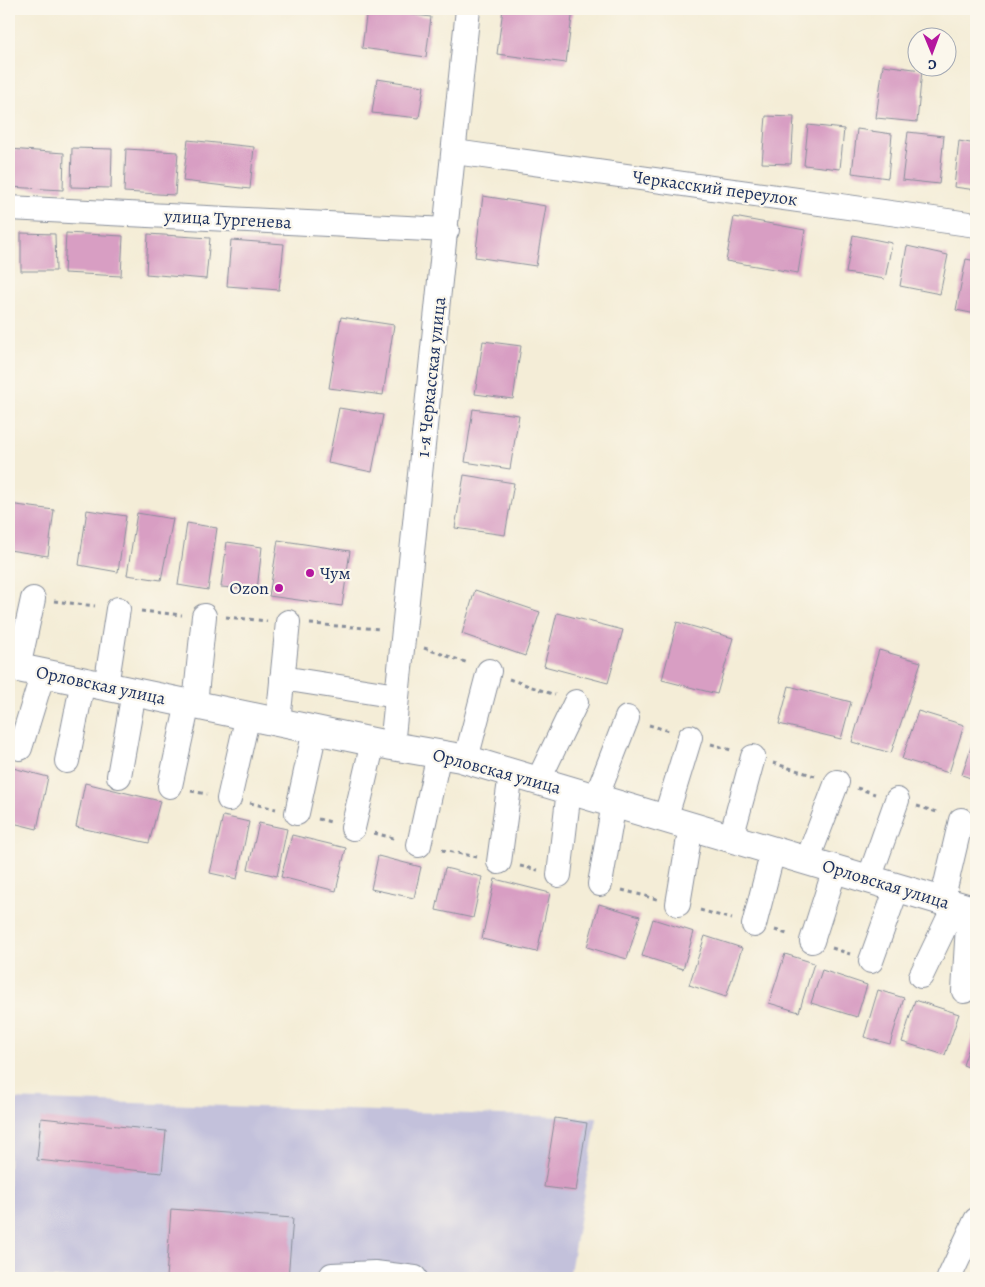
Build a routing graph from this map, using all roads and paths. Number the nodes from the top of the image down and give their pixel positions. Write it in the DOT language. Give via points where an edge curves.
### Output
graph roads {
  1 [pos="468,9"];
  2 [pos="455,152"];
  3 [pos="9,208"];
  4 [pos="976,225"];
  5 [pos="447,230"];
  6 [pos="33,599"];
  7 [pos="118,609"];
  8 [pos="204,616"];
  9 [pos="288,622"];
  10 [pos="23,669"];
  11 [pos="489,671"];
  12 [pos="282,678"];
  13 [pos="94,684"];
  14 [pos="134,692"];
  15 [pos="397,696"];
  16 [pos="576,702"];
  17 [pos="192,704"];
  18 [pos="248,716"];
  19 [pos="627,718"];
  20 [pos="278,722"];
  21 [pos="315,730"];
  22 [pos="690,737"];
  23 [pos="382,744"];
  24 [pos="20,748"];
  25 [pos="439,754"];
  26 [pos="753,757"];
  27 [pos="466,759"];
  28 [pos="67,761"];
  29 [pos="511,773"];
  30 [pos="119,776"];
  31 [pos="538,781"];
  32 [pos="837,782"];
  33 [pos="170,786"];
  34 [pos="569,790"];
  35 [pos="229,799"];
  36 [pos="897,800"];
  37 [pos="605,801"];
  38 [pos="297,813"];
  39 [pos="665,819"];
  40 [pos="961,820"];
  41 [pos="691,826"];
  42 [pos="353,828"];
  43 [pos="731,838"];
  44 [pos="419,845"];
  45 [pos="773,851"];
  46 [pos="807,860"];
  47 [pos="499,862"];
  48 [pos="836,869"];
  49 [pos="559,874"];
  50 [pos="869,879"];
  51 [pos="600,884"];
  52 [pos="897,888"];
  53 [pos="678,904"];
  54 [pos="961,907"];
  55 [pos="754,925"];
  56 [pos="812,941"];
  57 [pos="871,961"];
  58 [pos="921,976"];
  59 [pos="964,991"];
  60 [pos="976,1220"];
  61 [pos="330,1278"];
  62 [pos="415,1278"];
  63 [pos="949,1278"];
  1 -- 2 [label="street, 1-я Черкасская улица"];
  2 -- 4 [label="street, Черкасский переулок"];
  2 -- 5 [label="street, 1-я Черкасская улица"];
  3 -- 5 [label="street, улица Тургенева"];
  5 -- 15 [label="street, 1-я Черкасская улица"];
  6 -- 10 [label="street"];
  7 -- 13 [label="street"];
  8 -- 17 [label="street"];
  9 -- 12 [label="street"];
  10 -- 13 [label="main road, Орловская улица"];
  10 -- 24 [label="street"];
  11 -- 27 [label="street"];
  12 -- 15 [label="street"];
  12 -- 20 [label="street"];
  13 -- 14 [label="main road, Орловская улица"];
  13 -- 28 [label="street"];
  14 -- 17 [label="main road, Орловская улица"];
  14 -- 30 [label="street"];
  15 -- 23 [label="street, 1-я Черкасская улица"];
  16 -- 31 [label="street"];
  17 -- 18 [label="main road, Орловская улица"];
  17 -- 33 [label="street"];
  18 -- 20 [label="main road, Орловская улица"];
  18 -- 35 [label="street"];
  19 -- 37 [label="street"];
  20 -- 21 [label="main road, Орловская улица"];
  21 -- 23 [label="main road, Орловская улица"];
  21 -- 38 [label="street"];
  22 -- 39 [label="street"];
  23 -- 25 [label="main road, Орловская улица"];
  23 -- 42 [label="street, 1-я Черкасская улица"];
  25 -- 27 [label="main road, Орловская улица"];
  25 -- 44 [label="street"];
  26 -- 43 [label="street"];
  27 -- 29 [label="main road, Орловская улица"];
  29 -- 31 [label="main road, Орловская улица"];
  29 -- 47 [label="street"];
  31 -- 34 [label="main road, Орловская улица"];
  32 -- 46 [label="street"];
  34 -- 37 [label="main road, Орловская улица"];
  34 -- 49 [label="street"];
  36 -- 50 [label="street"];
  37 -- 39 [label="main road, Орловская улица"];
  37 -- 51 [label="street"];
  39 -- 41 [label="main road, Орловская улица"];
  40 -- 54 [label="street"];
  41 -- 43 [label="main road, Орловская улица"];
  41 -- 53 [label="street"];
  43 -- 45 [label="main road, Орловская улица"];
  45 -- 46 [label="main road, Орловская улица"];
  45 -- 55 [label="street"];
  46 -- 48 [label="main road, Орловская улица"];
  48 -- 50 [label="main road, Орловская улица"];
  48 -- 56 [label="street"];
  50 -- 52 [label="main road, Орловская улица"];
  52 -- 54 [label="main road, Орловская улица"];
  52 -- 57 [label="street"];
  54 -- 58 [label="street"];
  54 -- 59 [label="street"];
  60 -- 63 [label="street"];
  61 -- 62 [label="street" via="332,1275 375,1273"];
}
